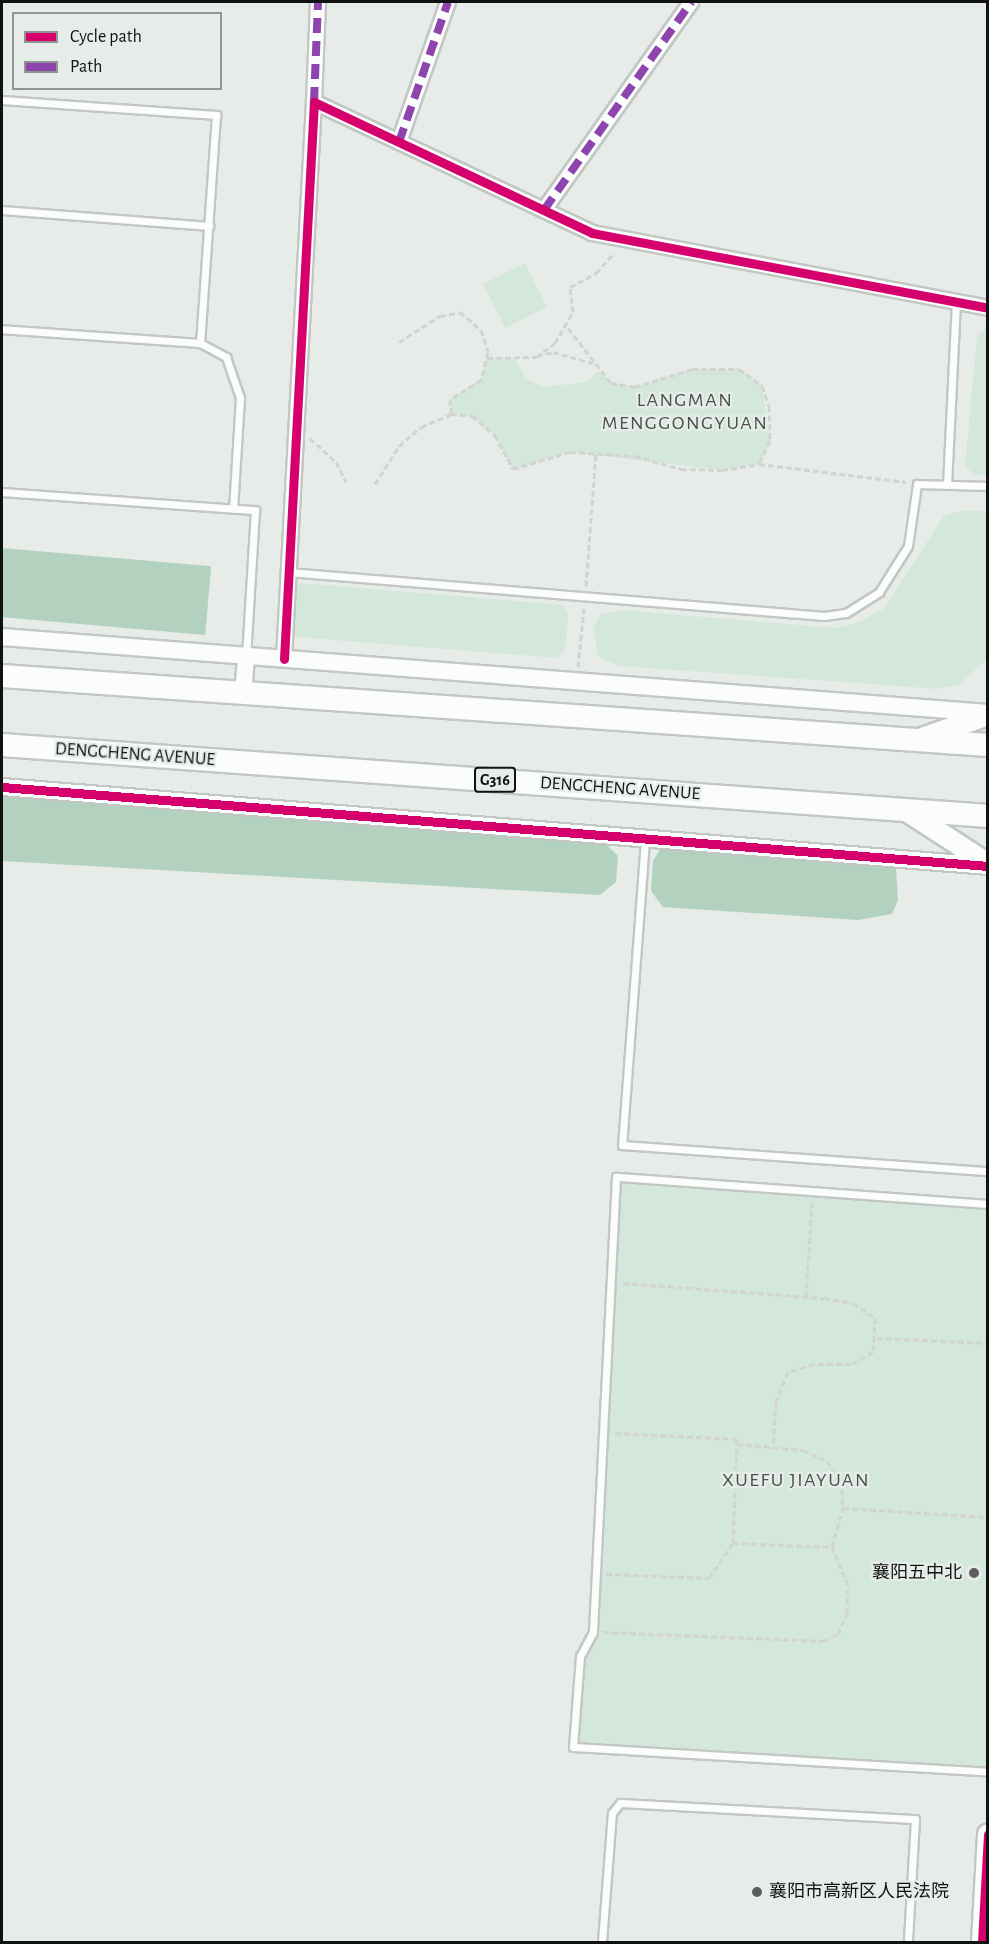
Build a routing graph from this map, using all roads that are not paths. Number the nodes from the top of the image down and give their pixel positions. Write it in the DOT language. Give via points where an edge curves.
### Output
graph roads {
  1 [pos="318,2"];
  2 [pos="448,2"];
  3 [pos="691,2"];
  4 [pos="2,100"];
  5 [pos="314,102"];
  6 [pos="399,142"];
  7 [pos="2,210"];
  8 [pos="544,210"];
  9 [pos="209,226"];
  10 [pos="956,302"];
  11 [pos="987,308"];
  12 [pos="2,329"];
  13 [pos="200,343"];
  14 [pos="947,485"];
  15 [pos="987,486"];
  16 [pos="2,492"];
  17 [pos="233,509"];
  18 [pos="288,572"];
  19 [pos="2,637"];
  20 [pos="246,656"];
  21 [pos="284,659"];
  22 [pos="2,676"];
  23 [pos="243,693"];
  24 [pos="987,714"];
  25 [pos="915,740"];
  26 [pos="2,745"];
  27 [pos="987,746"];
  28 [pos="2,787"];
  29 [pos="905,810"];
  30 [pos="987,816"];
  31 [pos="645,838"];
  32 [pos="987,865"];
  33 [pos="987,1171"];
  34 [pos="987,1204"];
  35 [pos="987,1772"];
  36 [pos="987,1834"];
  37 [pos="602,1942"];
  38 [pos="908,1942"];
  39 [pos="982,1942"];
  1 -- 5 [label="street"];
  2 -- 6 [label="street"];
  3 -- 8 [label="street"];
  4 -- 9 [label="lane" via="216,115"];
  5 -- 6 [label="street"];
  5 -- 18 [label="street"];
  6 -- 8 [label="street"];
  7 -- 9 [label="lane"];
  8 -- 10 [label="street" via="592,233"];
  9 -- 13 [label="lane"];
  10 -- 11 [label="street"];
  10 -- 14 [label="lane"];
  12 -- 13 [label="lane"];
  13 -- 17 [label="lane" via="226,357 240,398"];
  14 -- 15 [label="lane"];
  14 -- 18 [label="lane" via="917,484 908,546 879,592 846,613 824,616"];
  16 -- 17 [label="lane"];
  17 -- 20 [label="lane" via="255,510"];
  18 -- 21 [label="street"];
  19 -- 20 [label="street"];
  20 -- 21 [label="street"];
  20 -- 23 [label="street"];
  21 -- 24 [label="street"];
  22 -- 23 [label="highway"];
  23 -- 25 [label="highway"];
  24 -- 25 [label="main road"];
  25 -- 27 [label="highway"];
  26 -- 29 [label="highway, DENGCHENG AVENUE / G316"];
  28 -- 31 [label="street"];
  29 -- 30 [label="highway, DENGCHENG AVENUE / G316"];
  29 -- 32 [label="main road"];
  31 -- 32 [label="street"];
  31 -- 33 [label="lane" via="622,1145"];
  34 -- 35 [label="lane" via="616,1177 593,1632 580,1656 573,1747"];
  36 -- 39 [label="main road"];
  37 -- 38 [label="lane" via="612,1813 620,1803 915,1819"];
}
